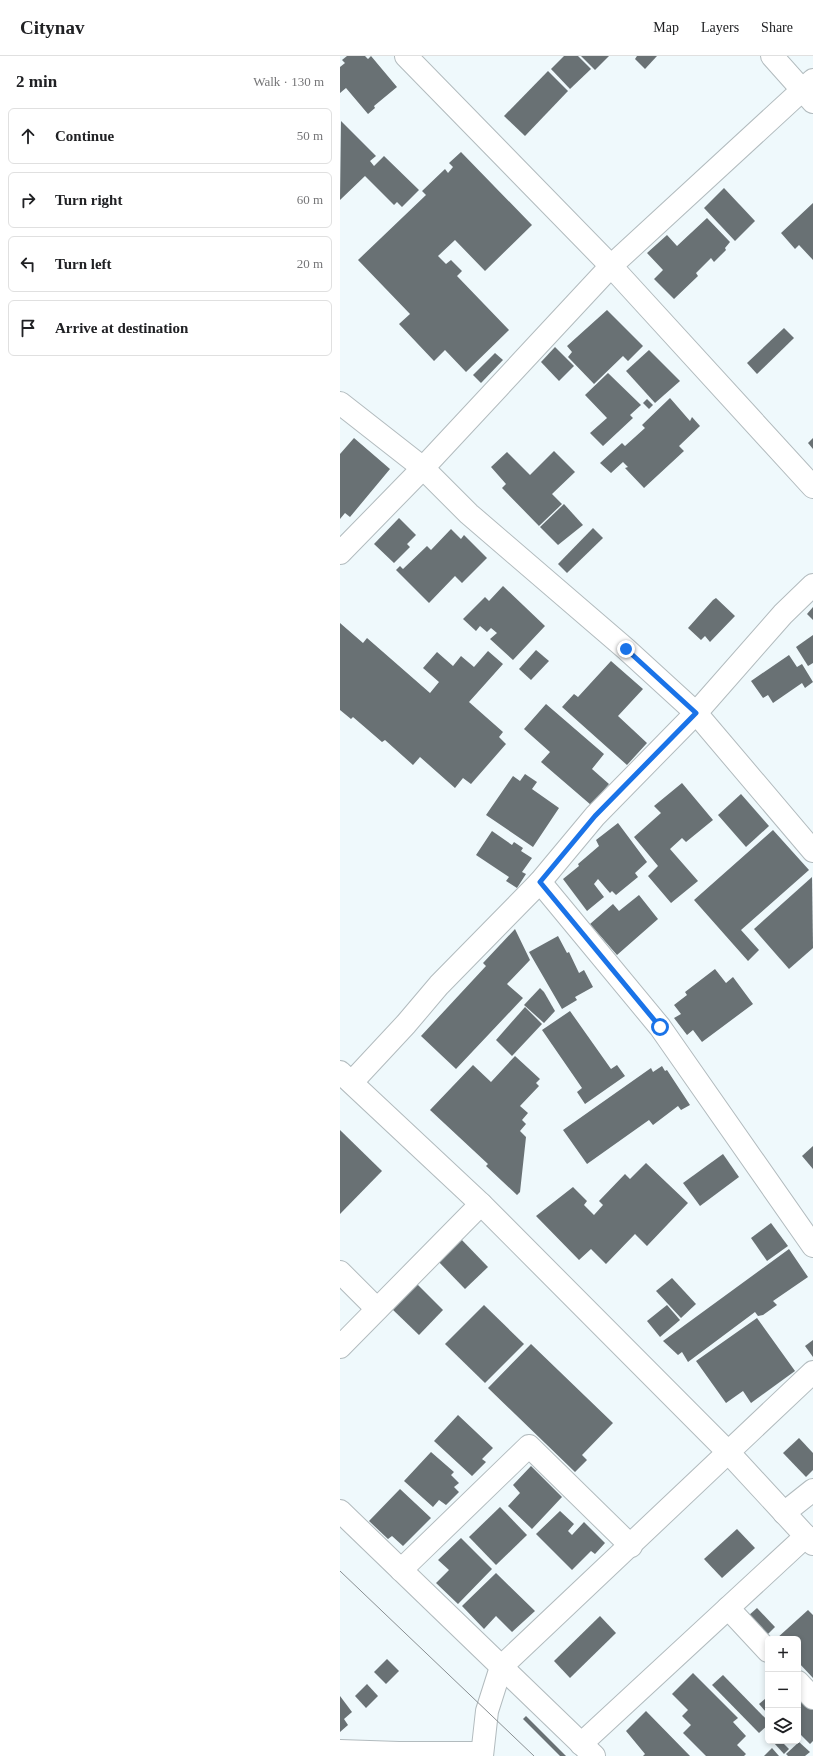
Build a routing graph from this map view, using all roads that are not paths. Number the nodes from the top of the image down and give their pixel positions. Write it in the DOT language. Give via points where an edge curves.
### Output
graph roads {
  1 [pos="406,56"];
  2 [pos="772,56"];
  3 [pos="809,90"];
  4 [pos="610,266"];
  5 [pos="340,403"];
  6 [pos="423,468"];
  7 [pos="813,487"];
  8 [pos="340,553"];
  9 [pos="813,585"];
  10 [pos="696,713"];
  11 [pos="813,851"];
  12 [pos="540,882"];
  13 [pos="346,1077"];
  14 [pos="481,1204"];
  15 [pos="813,1246"];
  16 [pos="340,1272"];
  17 [pos="377,1309"];
  18 [pos="340,1347"];
  19 [pos="813,1372"];
  20 [pos="729,1453"];
  21 [pos="813,1490"];
  22 [pos="340,1511"];
  23 [pos="784,1513"];
  24 [pos="809,1540"];
  25 [pos="631,1546"];
  26 [pos="401,1570"];
  27 [pos="728,1608"];
  28 [pos="765,1647"];
  29 [pos="501,1667"];
  30 [pos="801,1685"];
  31 [pos="813,1698"];
  32 [pos="587,1750"];
  33 [pos="340,1751"];
  34 [pos="481,1754"];
  1 -- 4 [label="street"];
  2 -- 3 [label="street"];
  3 -- 4 [label="street"];
  4 -- 6 [label="street"];
  4 -- 7 [label="street"];
  5 -- 6 [label="street"];
  6 -- 8 [label="street"];
  6 -- 10 [label="street" via="469,514"];
  9 -- 10 [label="street" via="783,614"];
  10 -- 11 [label="street"];
  10 -- 12 [label="street" via="595,816"];
  12 -- 13 [label="street" via="439,985 406,1024"];
  12 -- 15 [label="street" via="660,1027"];
  13 -- 14 [label="street"];
  14 -- 17 [label="street"];
  14 -- 20 [label="street"];
  16 -- 17 [label="street"];
  17 -- 18 [label="street"];
  19 -- 20 [label="street"];
  20 -- 23 [label="street"];
  20 -- 25 [label="street"];
  21 -- 23 [label="street"];
  22 -- 26 [label="street"];
  23 -- 24 [label="street"];
  24 -- 27 [label="street"];
  25 -- 26 [label="street" via="529,1446"];
  25 -- 29 [label="street"];
  26 -- 29 [label="street"];
  27 -- 28 [label="street"];
  27 -- 32 [label="street"];
  29 -- 32 [label="street"];
  29 -- 34 [label="street" via="487,1711"];
  30 -- 31 [label="street"];
  33 -- 34 [label="street"];
}
